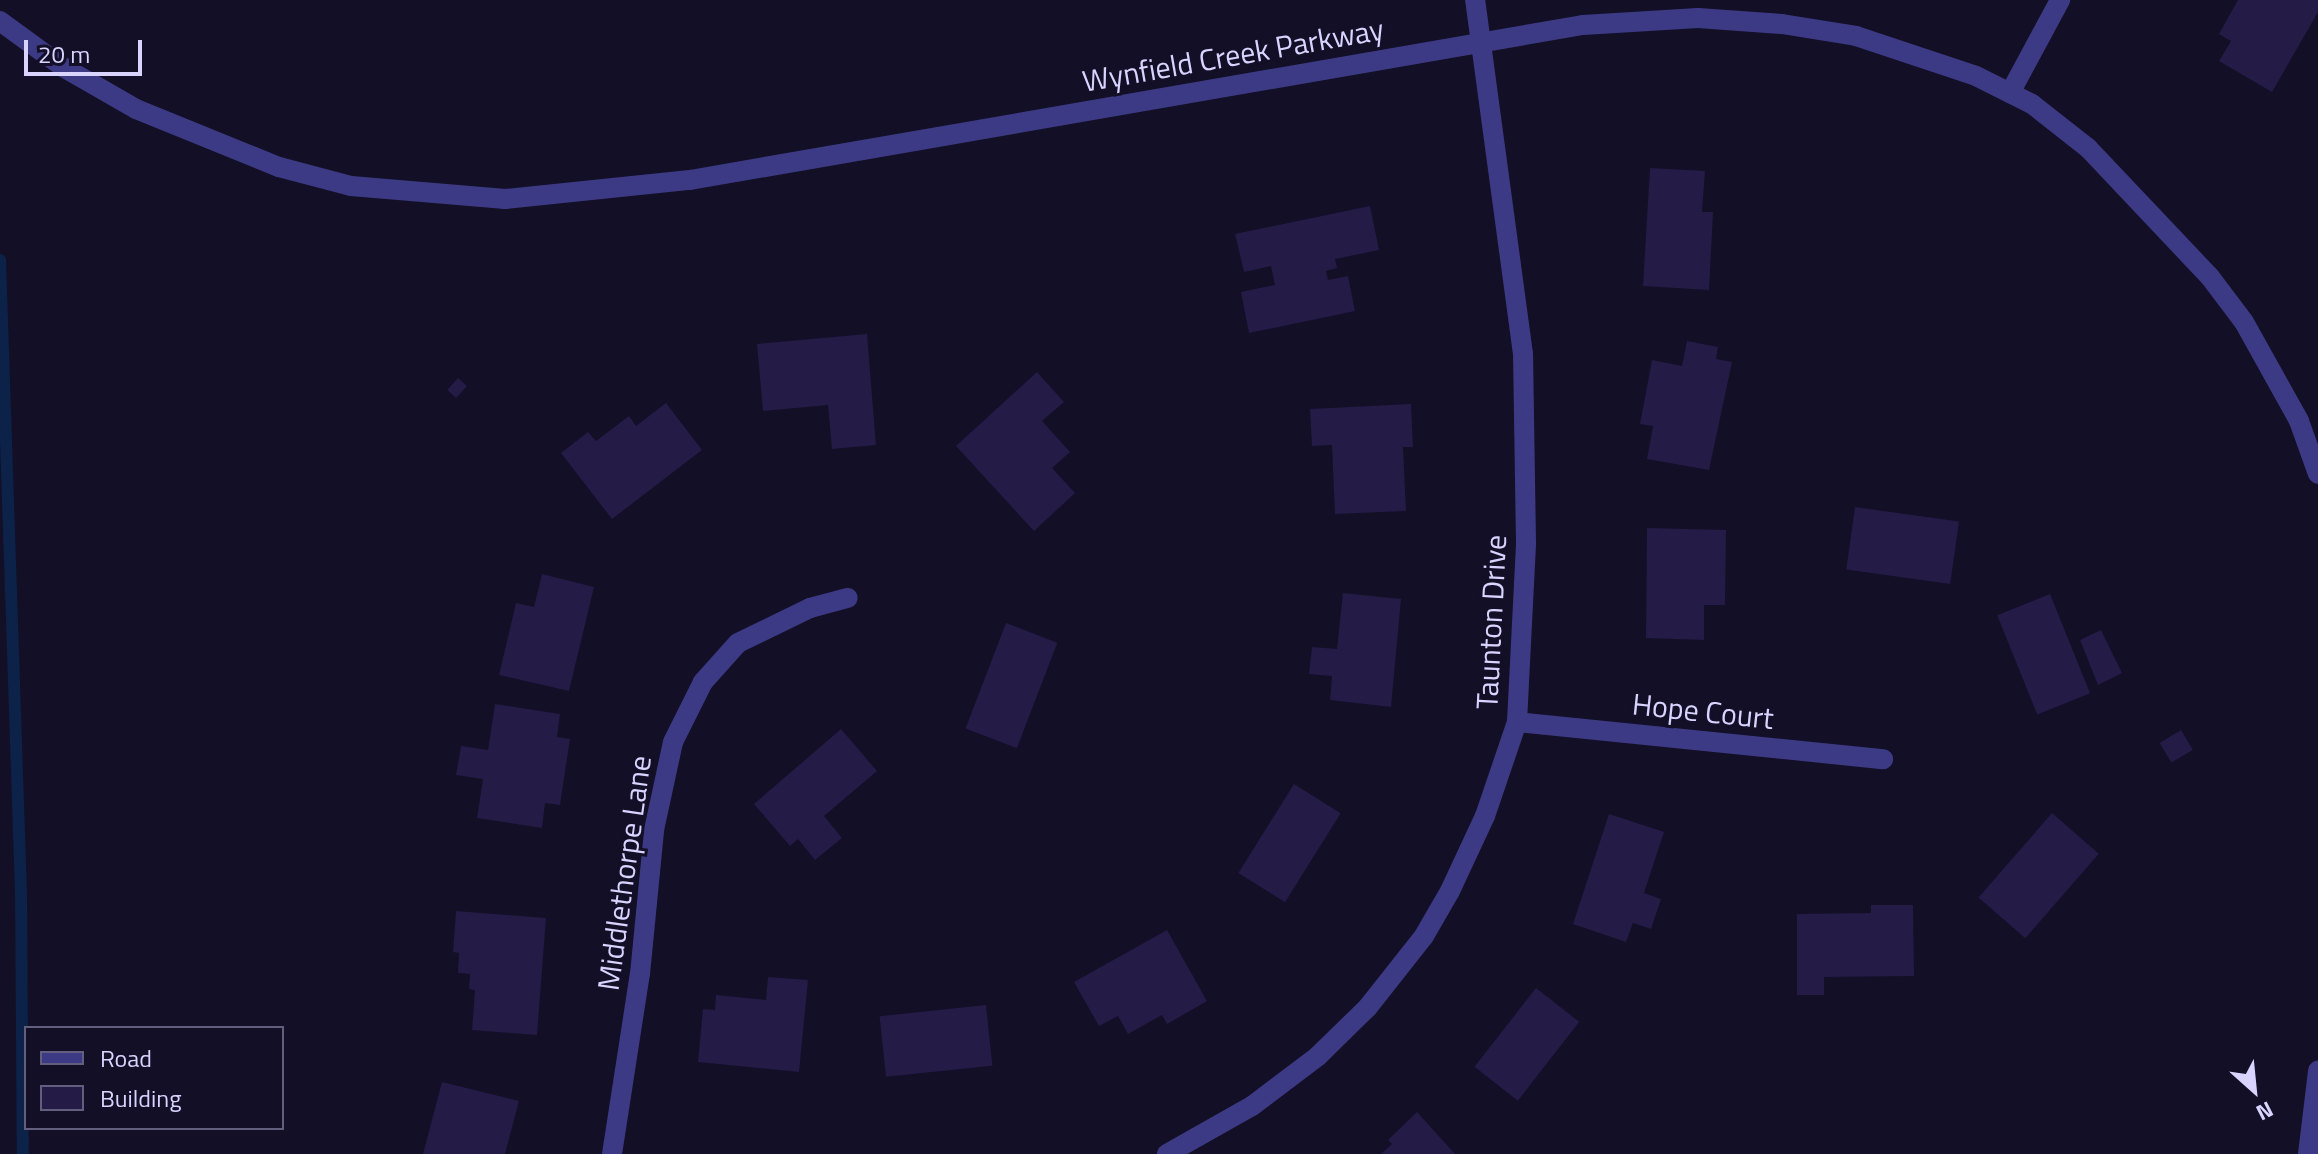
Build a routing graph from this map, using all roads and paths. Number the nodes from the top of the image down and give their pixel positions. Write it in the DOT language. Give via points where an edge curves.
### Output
graph roads {
  1 [pos="1475,0"];
  2 [pos="2060,0"];
  3 [pos="0,21"];
  4 [pos="1480,41"];
  5 [pos="2010,93"];
  6 [pos="2318,474"];
  7 [pos="848,598"];
  8 [pos="1517,722"];
  9 [pos="1883,759"];
  10 [pos="2318,1071"];
  11 [pos="612,1154"];
  12 [pos="1167,1154"];
  13 [pos="2308,1154"];
  1 -- 4 [label="street, Taunton Drive"];
  2 -- 5 [label="street"];
  3 -- 4 [label="street, Wynfield Creek Parkway" via="63,67 136,109 279,167 351,186 505,199 690,180"];
  4 -- 5 [label="street, Wynfield Creek Parkway" via="1645,19 1782,24 1900,50"];
  4 -- 8 [label="street, Taunton Drive" via="1523,354 1526,543"];
  5 -- 6 [label="street, Wynfield Creek Parkway" via="2088,148 2210,277 2272,368"];
  7 -- 11 [label="street, Middlethorpe Lane" via="810,608 738,643 703,682 673,742 654,830 640,974"];
  8 -- 9 [label="street, Hope Court"];
  8 -- 12 [label="street, Taunton Drive" via="1485,816 1450,891 1424,936 1368,1007 1318,1056 1252,1106"];
  10 -- 13 [label="street"];
}
